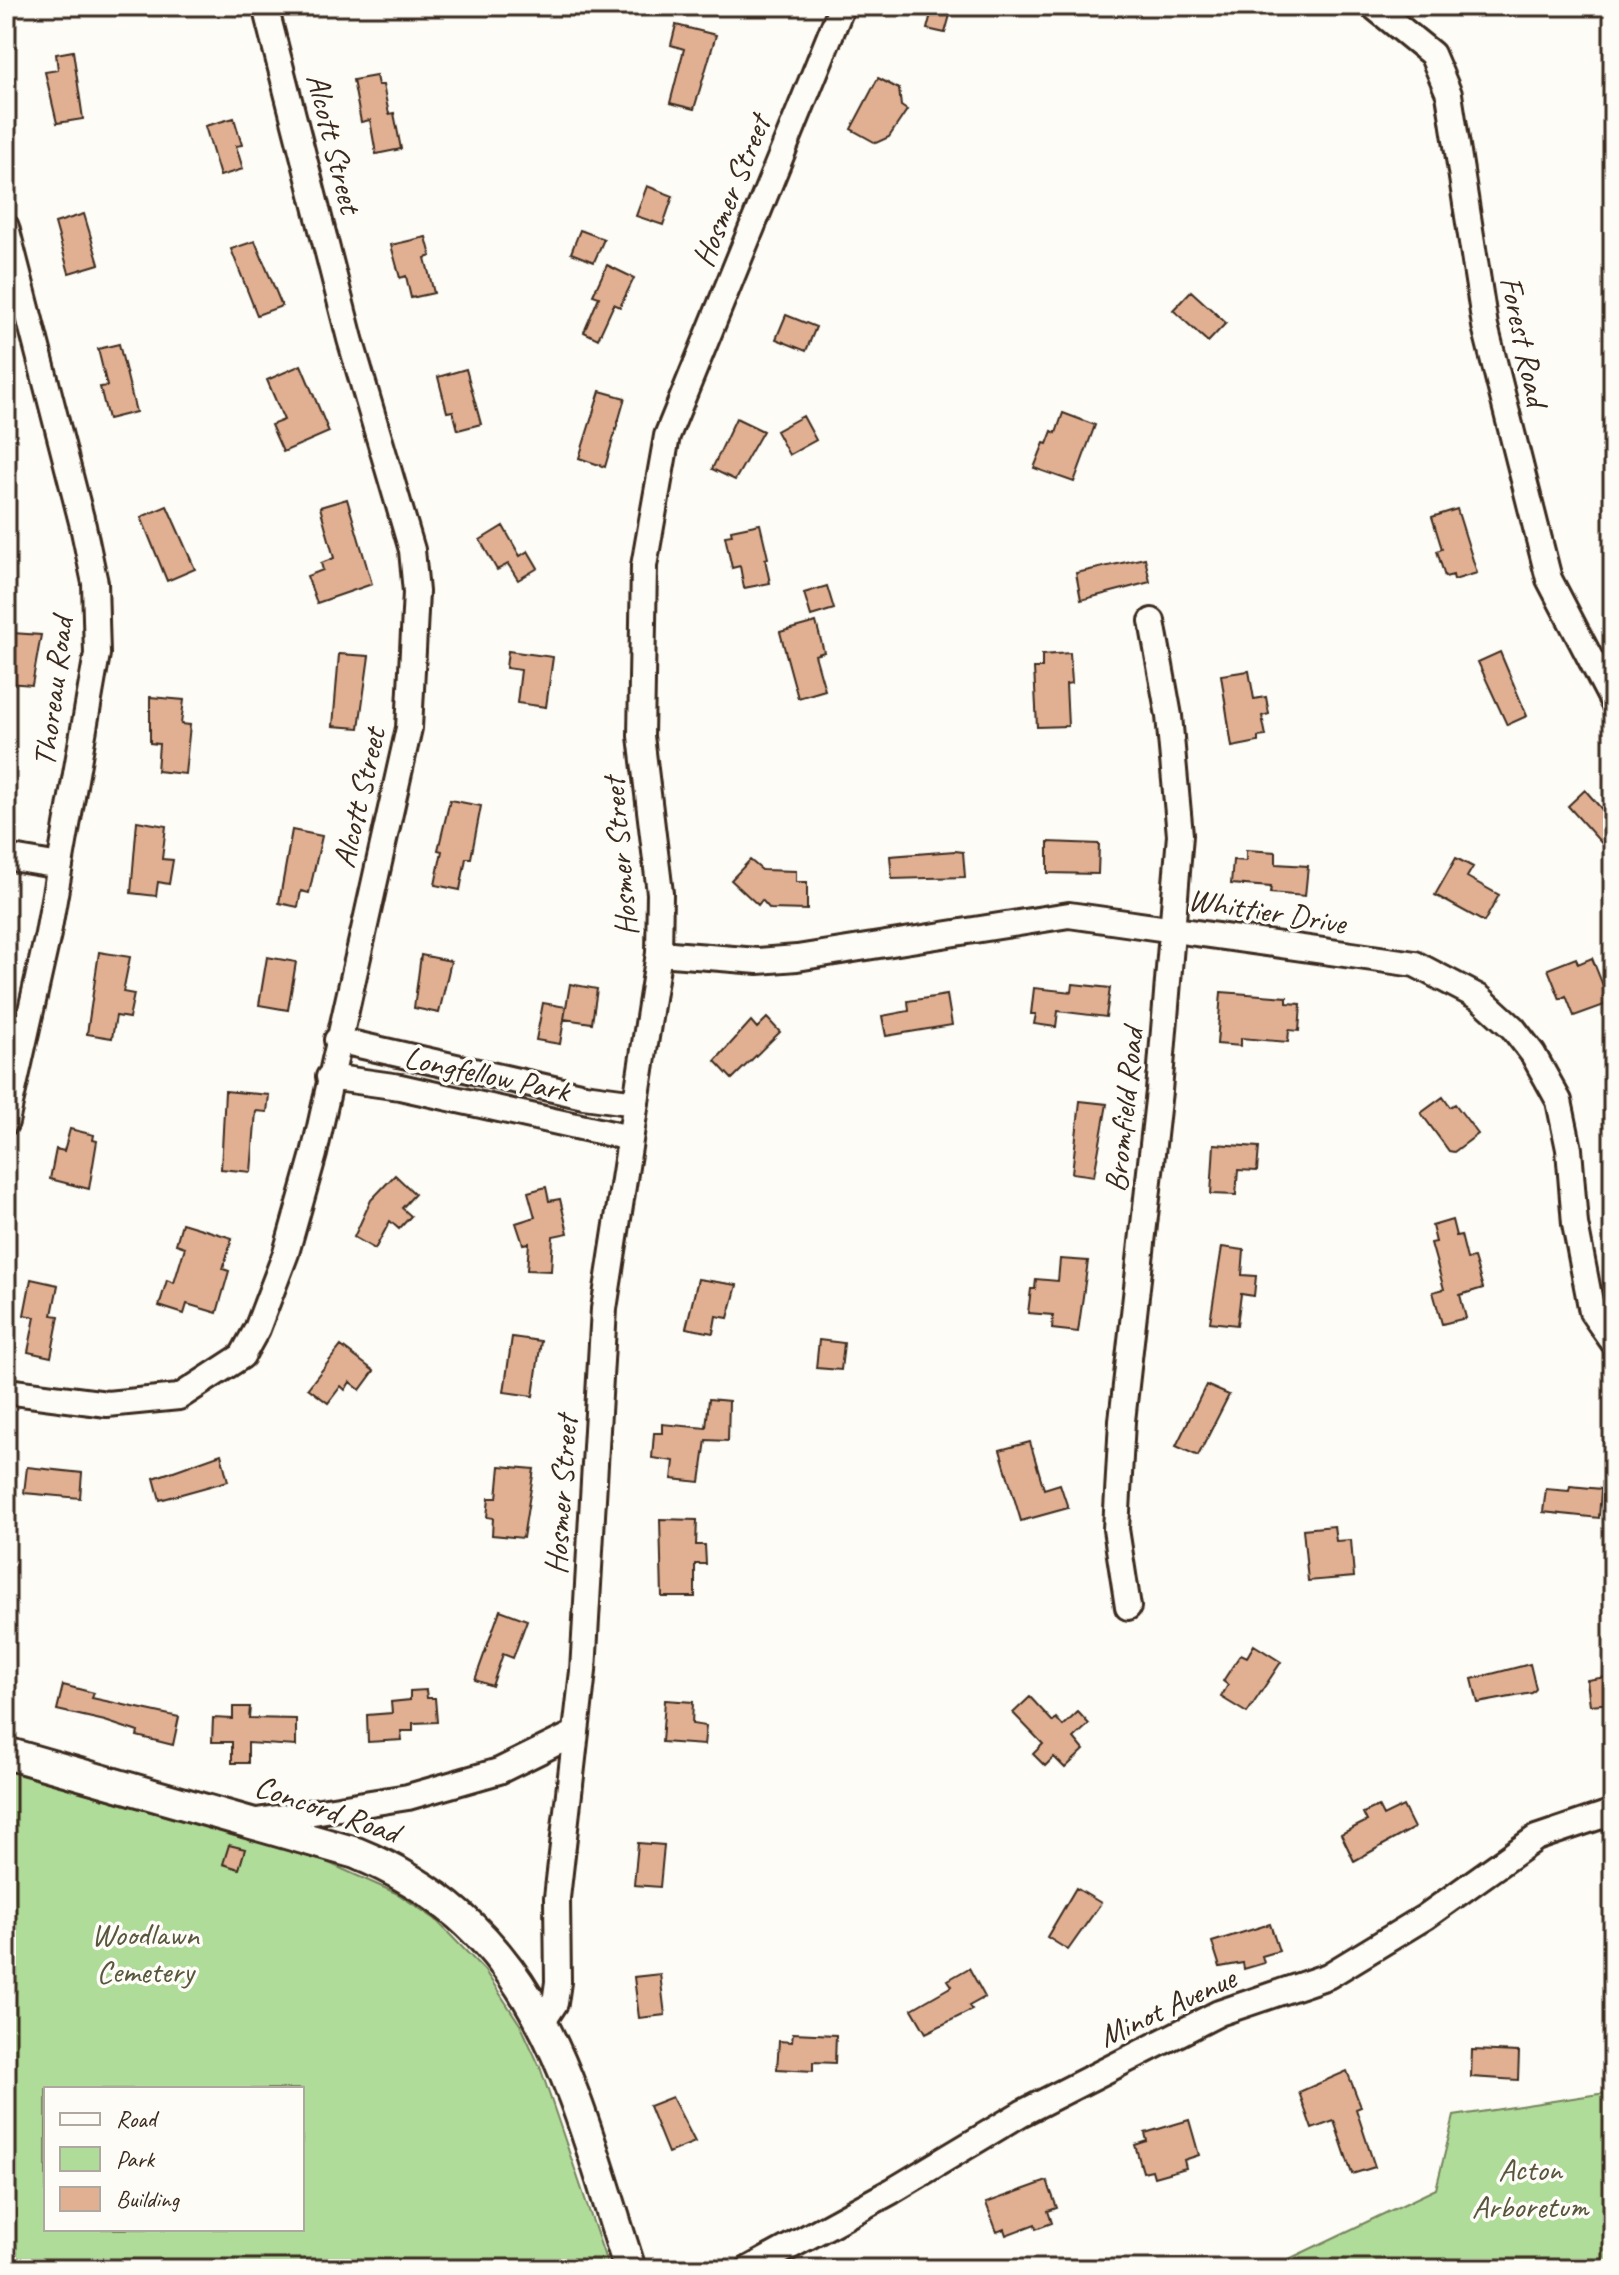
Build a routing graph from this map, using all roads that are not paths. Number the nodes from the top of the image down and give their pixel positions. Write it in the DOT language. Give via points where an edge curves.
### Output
graph roads {
  1 [pos="265,6"];
  2 [pos="842,6"];
  3 [pos="1373,6"];
  4 [pos="6,227"];
  5 [pos="1152,621"];
  6 [pos="1613,702"];
  7 [pos="6,857"];
  8 [pos="60,866"];
  9 [pos="1174,929"];
  10 [pos="659,953"];
  11 [pos="337,1040"];
  12 [pos="329,1077"];
  13 [pos="636,1103"];
  14 [pos="6,1122"];
  15 [pos="630,1138"];
  16 [pos="1613,1342"];
  17 [pos="6,1391"];
  18 [pos="1128,1607"];
  19 [pos="576,1733"];
  20 [pos="6,1753"];
  21 [pos="1613,1812"];
  22 [pos="255,1821"];
  23 [pos="542,2023"];
  24 [pos="630,2269"];
  25 [pos="749,2269"];
  1 -- 11 [label="street, Alcott Street" via="350,339 412,550 416,592 409,728"];
  2 -- 10 [label="street, Hosmer Street" via="667,436 651,512 644,566 641,736 660,893"];
  3 -- 6 [label="street, Forest Road" via="1432,54 1449,94 1485,326 1549,579"];
  4 -- 8 [label="street, Thoreau Road" via="95,583 97,654"];
  5 -- 9 [label="street, Bromfield Road" via="1176,773 1180,835"];
  7 -- 8 [label="street"];
  8 -- 14 [label="street, Thoreau Road"];
  9 -- 10 [label="street, Whittier Drive" via="1069,915 797,958 758,961"];
  9 -- 16 [label="street, Whittier Drive" via="1415,964 1480,998 1513,1028 1559,1101 1592,1312"];
  9 -- 18 [label="street, Bromfield Road" via="1122,1421 1116,1529"];
  10 -- 13 [label="street, Hosmer Street"];
  11 -- 12 [label="street, Alcott Street"];
  11 -- 13 [label="street, Longfellow Park"];
  12 -- 15 [label="street, Longfellow Park" via="400,1087"];
  12 -- 17 [label="street, Alcott Street" via="286,1253 242,1356 179,1397 107,1404"];
  13 -- 15 [label="street, Hosmer Street"];
  15 -- 19 [label="street, Hosmer Street" via="604,1309"];
  19 -- 22 [label="street" via="499,1771 408,1797"];
  19 -- 23 [label="street, Hosmer Street" via="557,1898 557,1994"];
  20 -- 22 [label="street, Concord Road"];
  21 -- 25 [label="street, Minot Avenue" via="1536,1838 1425,1917 1328,1976 1219,2013 1022,2113"];
  22 -- 23 [label="street, Concord Road" via="366,1856 433,1892 491,1945"];
  23 -- 24 [label="street, Concord Road" via="576,2104"];
}
